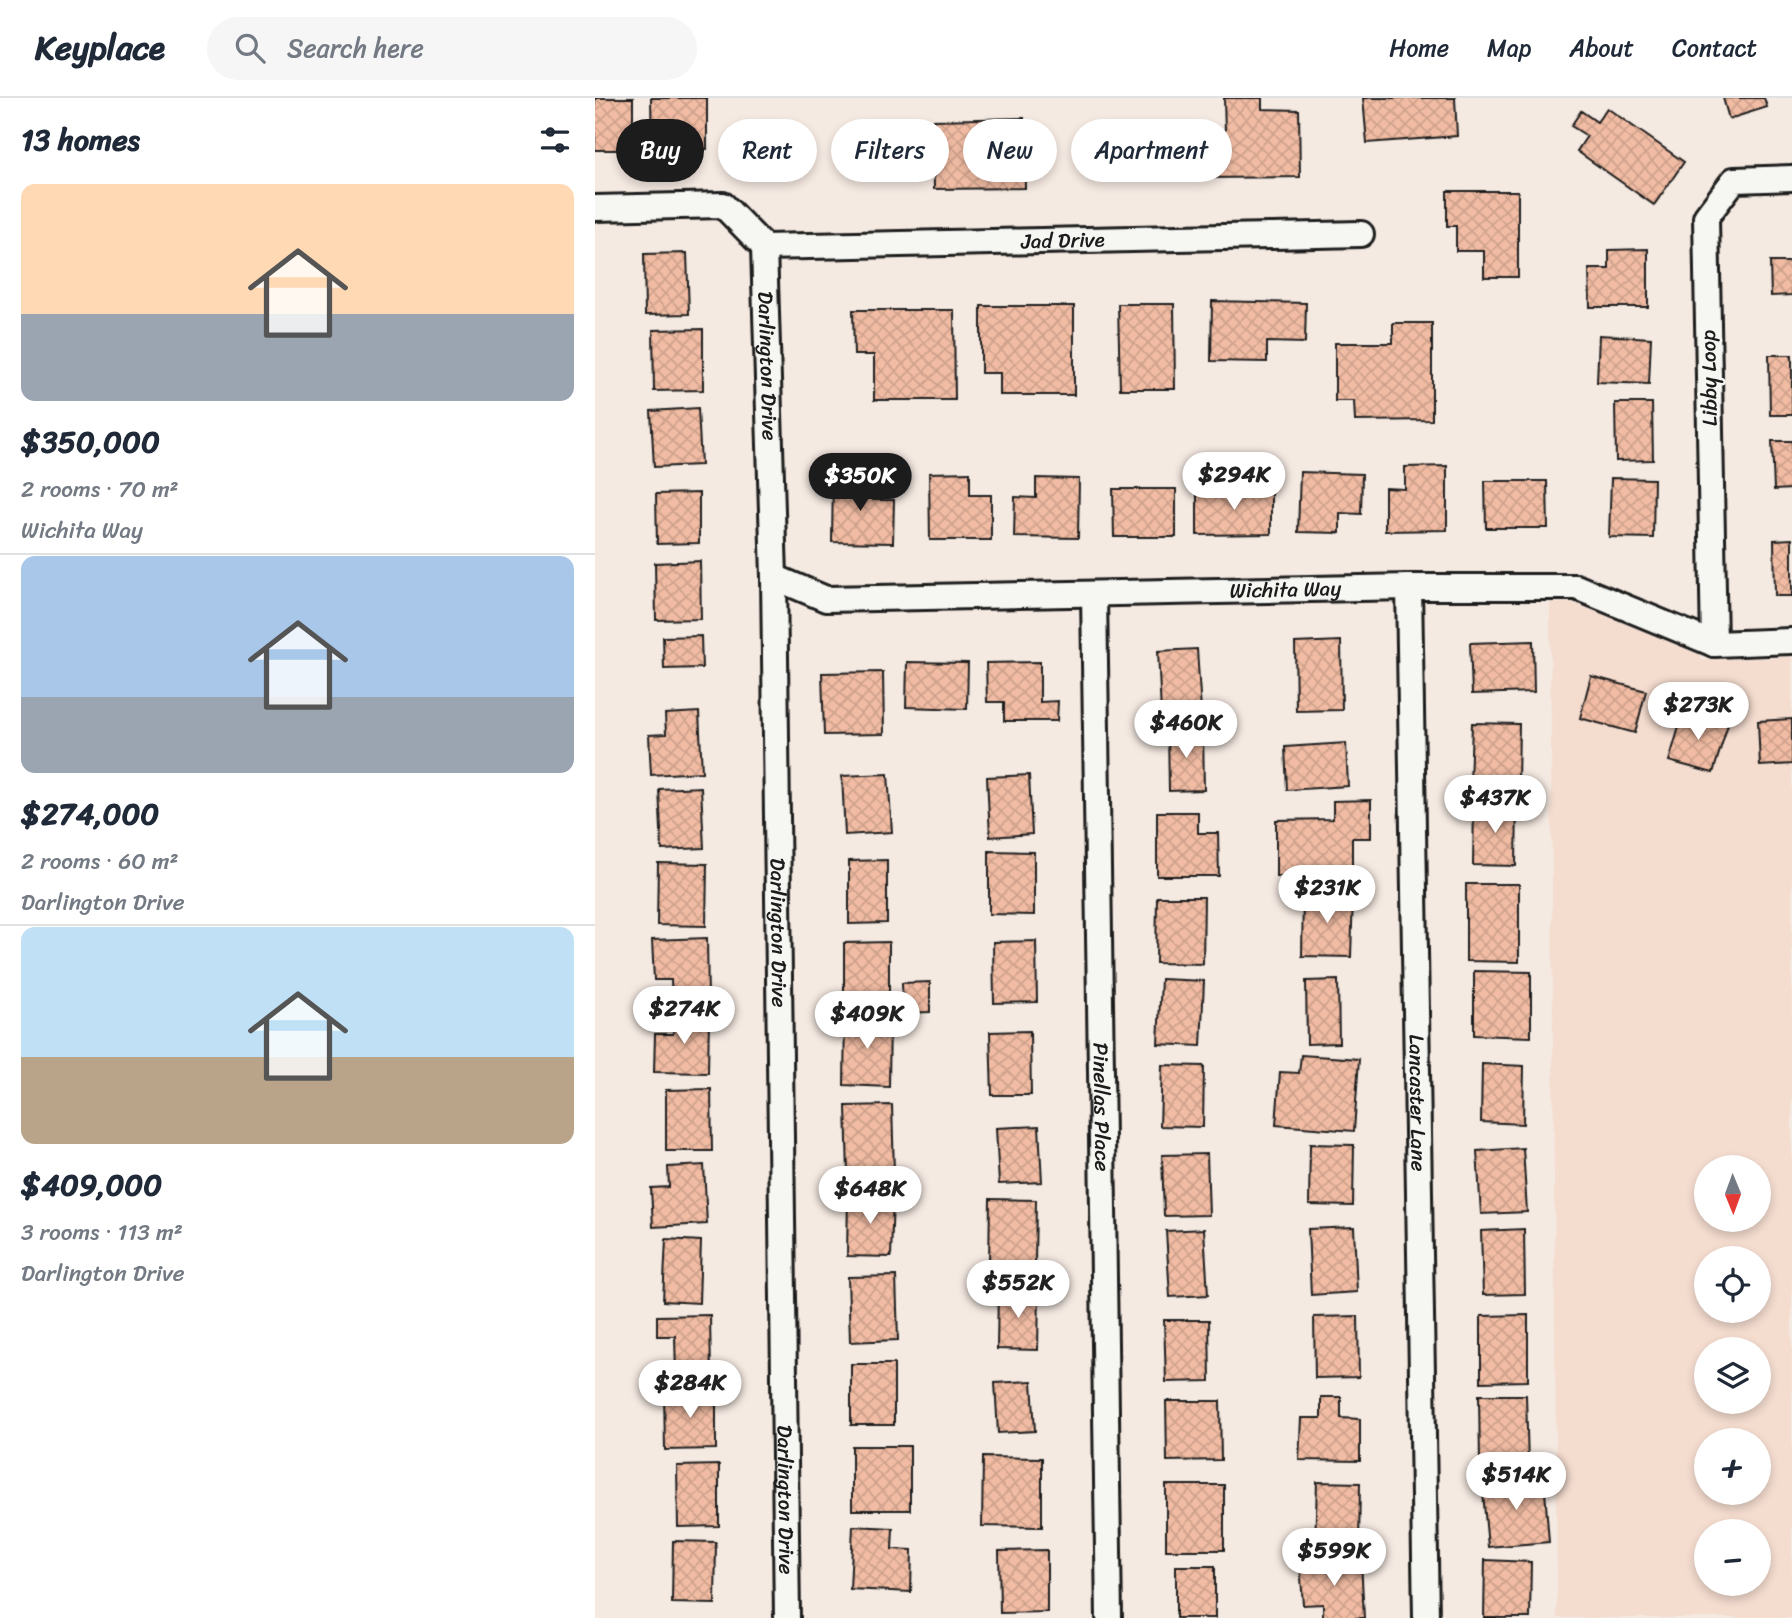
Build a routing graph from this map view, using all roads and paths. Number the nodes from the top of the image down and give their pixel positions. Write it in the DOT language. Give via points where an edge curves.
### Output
graph roads {
  1 [pos="1792,178"];
  2 [pos="595,208"];
  3 [pos="1361,234"];
  4 [pos="764,247"];
  5 [pos="774,577"];
  6 [pos="1409,587"];
  7 [pos="1094,594"];
  8 [pos="1792,641"];
  9 [pos="1714,644"];
  10 [pos="787,1618"];
  11 [pos="1109,1618"];
  12 [pos="1426,1618"];
  1 -- 9 [label="street, Libby Loop" via="1734,180 1706,217"];
  2 -- 4 [label="street" via="723,205"];
  3 -- 4 [label="street, Jad Drive"];
  4 -- 5 [label="street, Darlington Drive"];
  5 -- 7 [label="street, Wichita Way" via="826,599"];
  5 -- 10 [label="street, Darlington Drive"];
  6 -- 7 [label="street, Wichita Way"];
  6 -- 9 [label="street, Wichita Way" via="1576,587"];
  6 -- 12 [label="street, Lancaster Lane"];
  7 -- 11 [label="street, Pinellas Place"];
  8 -- 9 [label="street, Wichita Way"];
}
